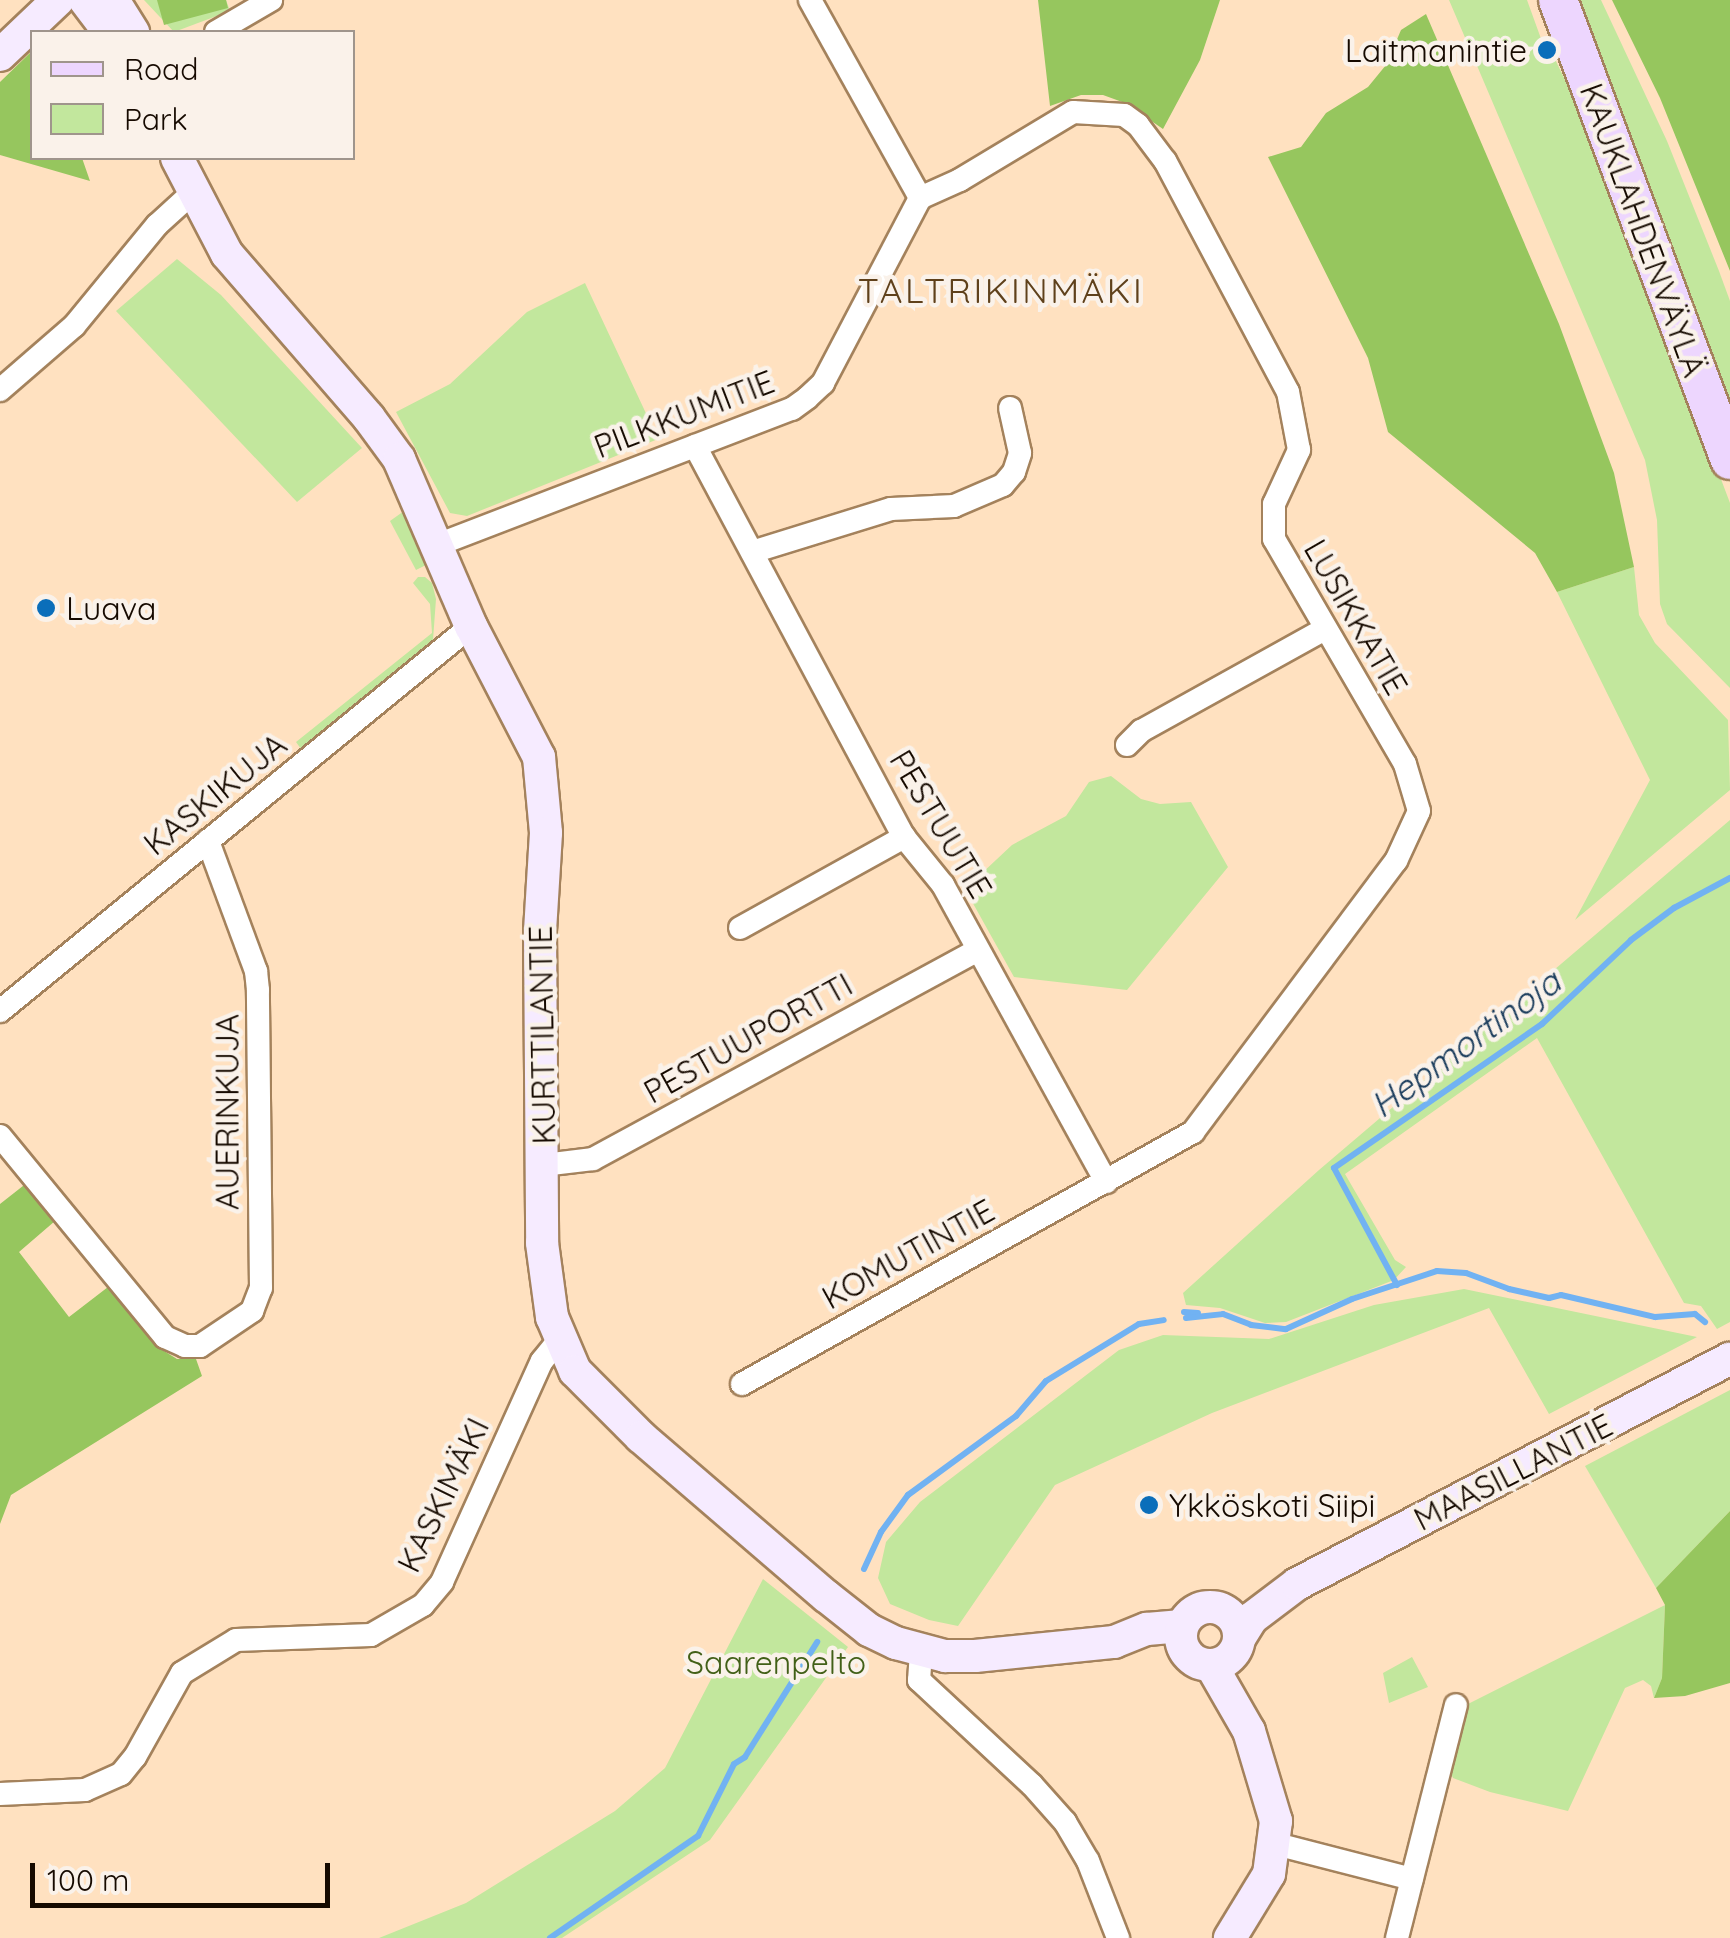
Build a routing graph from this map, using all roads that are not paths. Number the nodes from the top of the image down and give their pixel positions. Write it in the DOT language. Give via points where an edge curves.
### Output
graph roads {
  1 [pos="22,0"];
  2 [pos="58,0"];
  3 [pos="68,0"];
  4 [pos="77,0"];
  5 [pos="85,0"];
  6 [pos="114,0"];
  7 [pos="271,0"];
  8 [pos="810,0"];
  9 [pos="1558,0"];
  10 [pos="0,26"];
  11 [pos="108,30"];
  12 [pos="132,30"];
  13 [pos="219,30"];
  14 [pos="0,55"];
  15 [pos="179,160"];
  16 [pos="192,194"];
  17 [pos="920,198"];
  18 [pos="0,390"];
  19 [pos="1010,408"];
  20 [pos="695,446"];
  21 [pos="1730,460"];
  22 [pos="437,545"];
  23 [pos="752,552"];
  24 [pos="471,626"];
  25 [pos="1325,629"];
  26 [pos="1127,745"];
  27 [pos="904,837"];
  28 [pos="208,841"];
  29 [pos="740,928"];
  30 [pos="978,950"];
  31 [pos="0,1012"];
  32 [pos="0,1136"];
  33 [pos="543,1165"];
  34 [pos="1106,1182"];
  35 [pos="559,1340"];
  36 [pos="1730,1359"];
  37 [pos="742,1384"];
  38 [pos="1297,1584"];
  39 [pos="1210,1646"];
  40 [pos="921,1652"];
  41 [pos="1456,1705"];
  42 [pos="0,1794"];
  43 [pos="1276,1844"];
  44 [pos="1412,1878"];
  45 [pos="1118,1938"];
  46 [pos="1230,1938"];
  47 [pos="1397,1938"];
  1 -- 10 [label="street"];
  2 -- 14 [label="street"];
  3 -- 4 [label="street"];
  5 -- 11 [label="street"];
  6 -- 12 [label="street"];
  7 -- 13 [label="street"];
  8 -- 17 [label="street"];
  9 -- 21 [label="main road, KAUKLAHDENVÄYLÄ"];
  15 -- 16 [label="street, KURTTILANTIE"];
  16 -- 18 [label="street" via="156,224 74,326"];
  16 -- 22 [label="street, KURTTILANTIE" via="263,302 385,438"];
  17 -- 20 [label="street, PILKKUMITIE" via="823,384 792,409"];
  17 -- 25 [label="street, LUSIKKATIE" via="1073,112 1124,116 1138,125 1165,161 1288,392 1299,450 1274,504 1272,528"];
  19 -- 23 [label="street" via="1020,453 1002,485 954,506 892,509"];
  20 -- 22 [label="street, PILKKUMITIE"];
  20 -- 23 [label="street, PESTUUTIE"];
  22 -- 24 [label="street, KURTTILANTIE"];
  23 -- 27 [label="street, PESTUUTIE"];
  24 -- 28 [label="street, KASKIKUJA"];
  24 -- 33 [label="street, KURTTILANTIE" via="527,726 546,797"];
  25 -- 26 [label="street" via="1141,731"];
  25 -- 34 [label="street, LUSIKKATIE" via="1411,777 1417,821 1396,862 1192,1132"];
  27 -- 29 [label="street"];
  27 -- 30 [label="street, PESTUUTIE" via="936,874"];
  28 -- 31 [label="street, KASKIKUJA"];
  28 -- 32 [label="street, AUERINKUJA" via="256,971 260,1288 252,1311 200,1346 165,1337"];
  30 -- 33 [label="street, PESTUUPORTTI" via="593,1159"];
  30 -- 34 [label="street, PESTUUTIE"];
  33 -- 35 [label="street, KURTTILANTIE" via="546,1284"];
  34 -- 37 [label="street, KOMUTINTIE"];
  35 -- 40 [label="street, KURTTILANTIE" via="575,1371 661,1455 869,1630"];
  35 -- 42 [label="street, KASKIMÄKI" via="542,1361 442,1582 423,1604 371,1635 236,1640 182,1673 121,1774 85,1790"];
  36 -- 38 [label="street, MAASILLANTIE"];
  38 -- 39 [label="street, MAASILLANTIE"];
  38 -- 39 [label="street, MAASILLANTIE" via="1274,1585 1222,1609 1232,1615"];
  39 -- 40 [label="street, KURTTILANTIE" via="1147,1629 1114,1642 975,1656"];
  39 -- 43 [label="street" via="1244,1684 1248,1731 1272,1798"];
  40 -- 45 [label="street" via="919,1680 1065,1822"];
  41 -- 44 [label="street"];
  43 -- 44 [label="street"];
  43 -- 46 [label="street" via="1258,1897"];
  44 -- 47 [label="street"];
}
